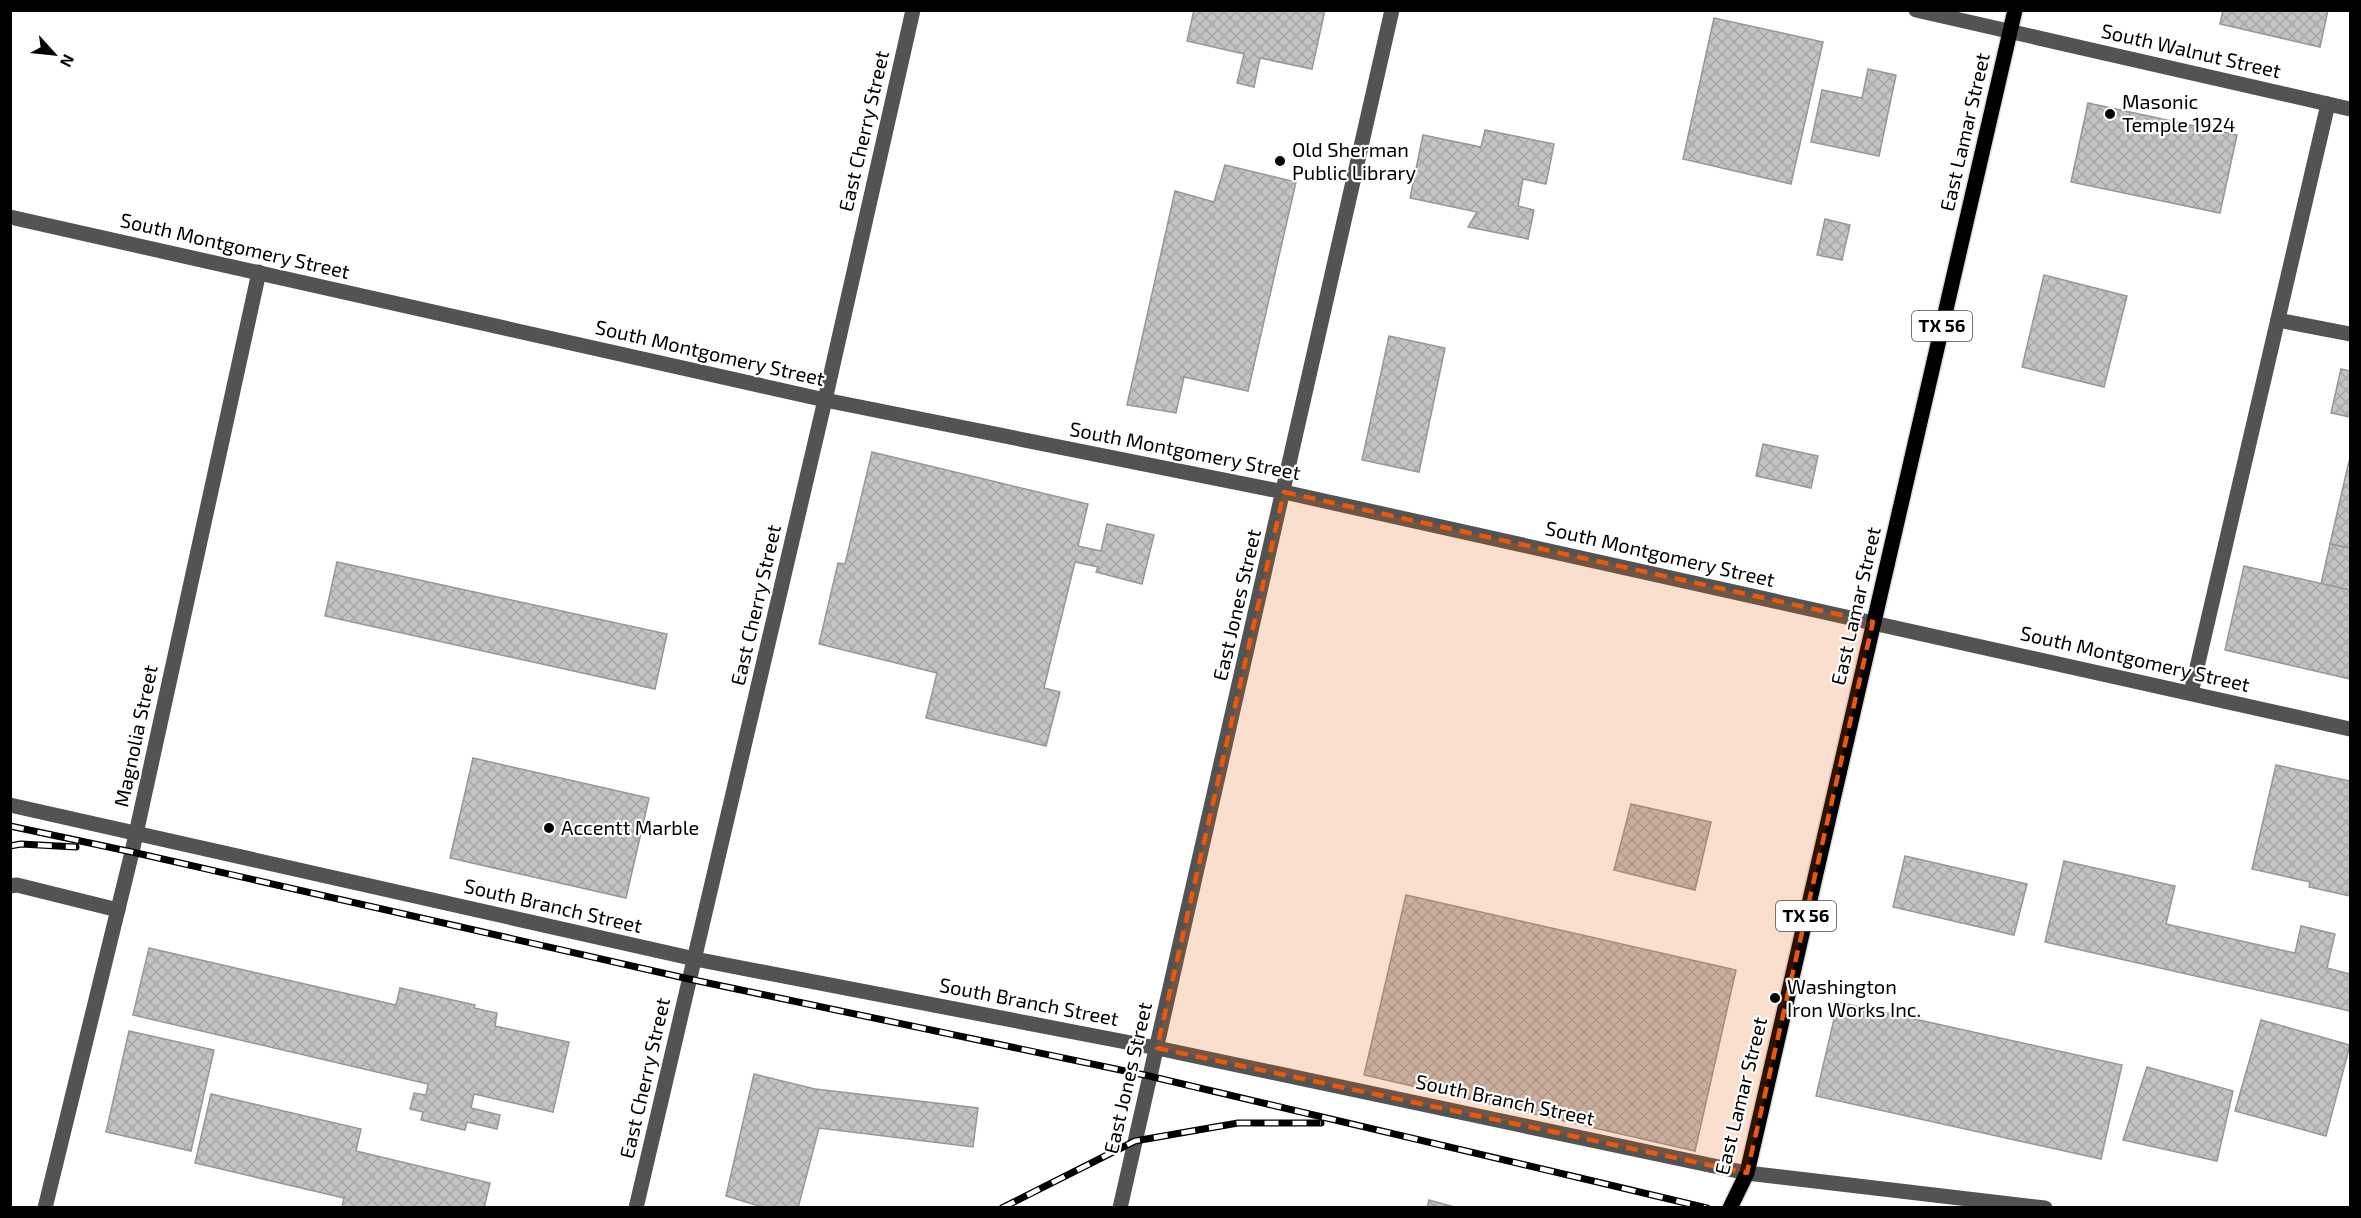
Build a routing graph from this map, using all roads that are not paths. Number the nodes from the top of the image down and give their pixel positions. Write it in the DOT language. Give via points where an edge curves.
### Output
graph roads {
  1 [pos="913,10"];
  2 [pos="1392,10"];
  3 [pos="1916,10"];
  4 [pos="2015,10"];
  5 [pos="2010,31"];
  6 [pos="2328,104"];
  7 [pos="2350,109"];
  8 [pos="10,217"];
  9 [pos="259,272"];
  10 [pos="2278,321"];
  11 [pos="2350,334"];
  12 [pos="825,400"];
  13 [pos="1284,492"];
  14 [pos="1873,622"];
  15 [pos="2191,693"];
  16 [pos="2350,729"];
  17 [pos="10,806"];
  18 [pos="136,835"];
  19 [pos="10,886"];
  20 [pos="118,910"];
  21 [pos="695,959"];
  22 [pos="1157,1048"];
  23 [pos="1746,1173"];
  24 [pos="45,1208"];
  25 [pos="636,1208"];
  26 [pos="1120,1208"];
  27 [pos="1730,1208"];
  28 [pos="2045,1208"];
  1 -- 12 [label="street, East Cherry Street"];
  2 -- 13 [label="street, East Jones Street"];
  3 -- 5 [label="street, South Walnut Street"];
  4 -- 5 [label="main road, East Lamar Street / TX 56"];
  5 -- 6 [label="street, South Walnut Street"];
  5 -- 14 [label="main road, East Lamar Street / TX 56"];
  6 -- 7 [label="street, South Walnut Street"];
  6 -- 10 [label="street"];
  8 -- 9 [label="street, South Montgomery Street"];
  9 -- 12 [label="street, South Montgomery Street"];
  9 -- 18 [label="street, Magnolia Street"];
  10 -- 11 [label="street"];
  10 -- 15 [label="street"];
  12 -- 13 [label="street, South Montgomery Street"];
  12 -- 21 [label="street, East Cherry Street"];
  13 -- 14 [label="street, South Montgomery Street"];
  13 -- 22 [label="street, East Jones Street"];
  14 -- 15 [label="street, South Montgomery Street"];
  14 -- 23 [label="main road, East Lamar Street / TX 56"];
  15 -- 16 [label="street, South Montgomery Street"];
  17 -- 18 [label="street, South Branch Street"];
  18 -- 20 [label="street, Magnolia Street"];
  18 -- 21 [label="street, South Branch Street"];
  19 -- 20 [label="street"];
  20 -- 24 [label="street, Magnolia Street"];
  21 -- 22 [label="street, South Branch Street"];
  21 -- 25 [label="street, East Cherry Street"];
  22 -- 23 [label="street, South Branch Street"];
  22 -- 26 [label="street, East Jones Street"];
  23 -- 27 [label="main road, East Lamar Street / TX 56"];
  23 -- 28 [label="street, South Branch Street"];
}
